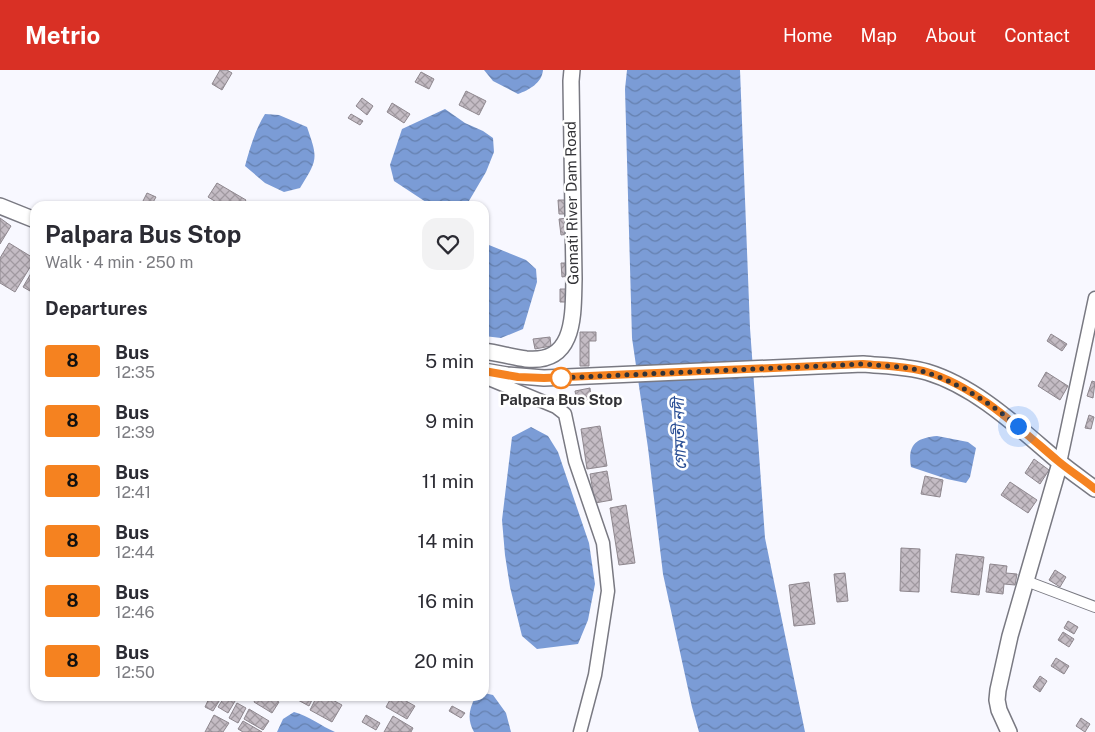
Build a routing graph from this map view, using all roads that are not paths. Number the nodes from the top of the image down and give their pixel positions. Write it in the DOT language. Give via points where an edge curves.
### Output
graph roads {
  1 [pos="572,70"];
  2 [pos="0,206"];
  3 [pos="30,218"];
  4 [pos="1095,298"];
  5 [pos="489,352"];
  6 [pos="489,372"];
  7 [pos="489,379"];
  8 [pos="1060,463"];
  9 [pos="1095,489"];
  10 [pos="1026,581"];
  11 [pos="1095,608"];
  12 [pos="580,732"];
  13 [pos="1009,732"];
  1 -- 5 [label="main road, Gomati River Dam Road" via="573,310 567,336 563,347 549,357 528,359"];
  2 -- 3 [label="main road"];
  4 -- 8 [label="street"];
  6 -- 8 [label="main road" via="529,378 863,364 908,368 954,384 1004,414"];
  7 -- 12 [label="street" via="556,407 565,414 575,460 602,543 608,591 595,675"];
  8 -- 9 [label="main road"];
  8 -- 10 [label="main road"];
  10 -- 11 [label="street"];
  10 -- 13 [label="main road" via="998,690 998,710"];
}
